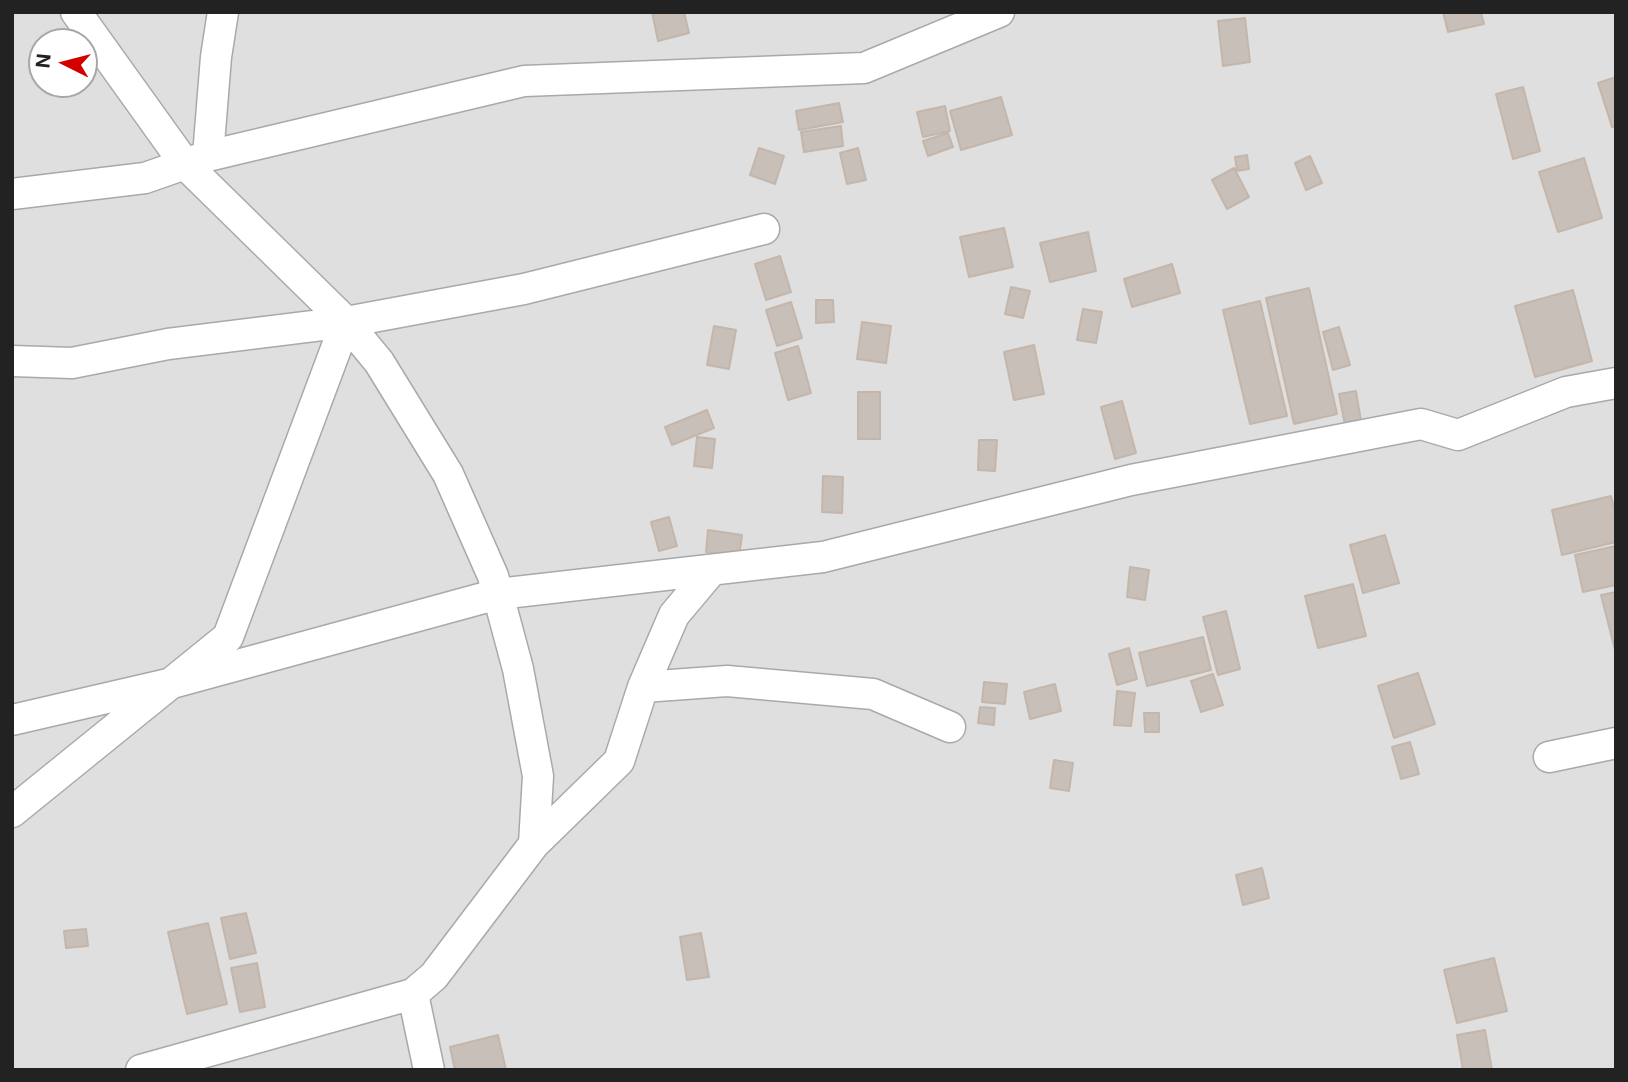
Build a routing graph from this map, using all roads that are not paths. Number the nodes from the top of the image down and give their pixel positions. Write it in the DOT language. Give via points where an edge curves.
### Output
graph roads {
  1 [pos="76,12"];
  2 [pos="223,12"];
  3 [pos="999,12"];
  4 [pos="197,160"];
  5 [pos="12,194"];
  6 [pos="764,229"];
  7 [pos="346,322"];
  8 [pos="12,361"];
  9 [pos="1616,383"];
  10 [pos="711,571"];
  11 [pos="498,594"];
  12 [pos="172,683"];
  13 [pos="643,687"];
  14 [pos="12,720"];
  15 [pos="950,727"];
  16 [pos="1616,743"];
  17 [pos="1549,757"];
  18 [pos="12,812"];
  19 [pos="534,844"];
  20 [pos="413,994"];
  21 [pos="141,1070"];
  22 [pos="429,1070"];
  1 -- 4 [label="street"];
  2 -- 4 [label="street"];
  3 -- 4 [label="street" via="864,68 524,81"];
  4 -- 5 [label="street" via="145,178"];
  4 -- 7 [label="street"];
  6 -- 7 [label="street" via="524,289"];
  7 -- 8 [label="street" via="168,345 72,363"];
  7 -- 11 [label="street" via="379,362 448,474"];
  7 -- 12 [label="street" via="228,637"];
  9 -- 10 [label="street" via="1566,392 1458,435 1421,424 1131,480 823,557"];
  10 -- 11 [label="street"];
  10 -- 13 [label="street" via="674,615"];
  11 -- 12 [label="street"];
  11 -- 19 [label="street" via="538,776"];
  12 -- 14 [label="street"];
  12 -- 18 [label="street"];
  13 -- 15 [label="street" via="727,681 873,694"];
  13 -- 19 [label="street" via="619,761"];
  16 -- 17 [label="street"];
  19 -- 20 [label="street" via="434,976"];
  20 -- 21 [label="street"];
  20 -- 22 [label="street"];
}
